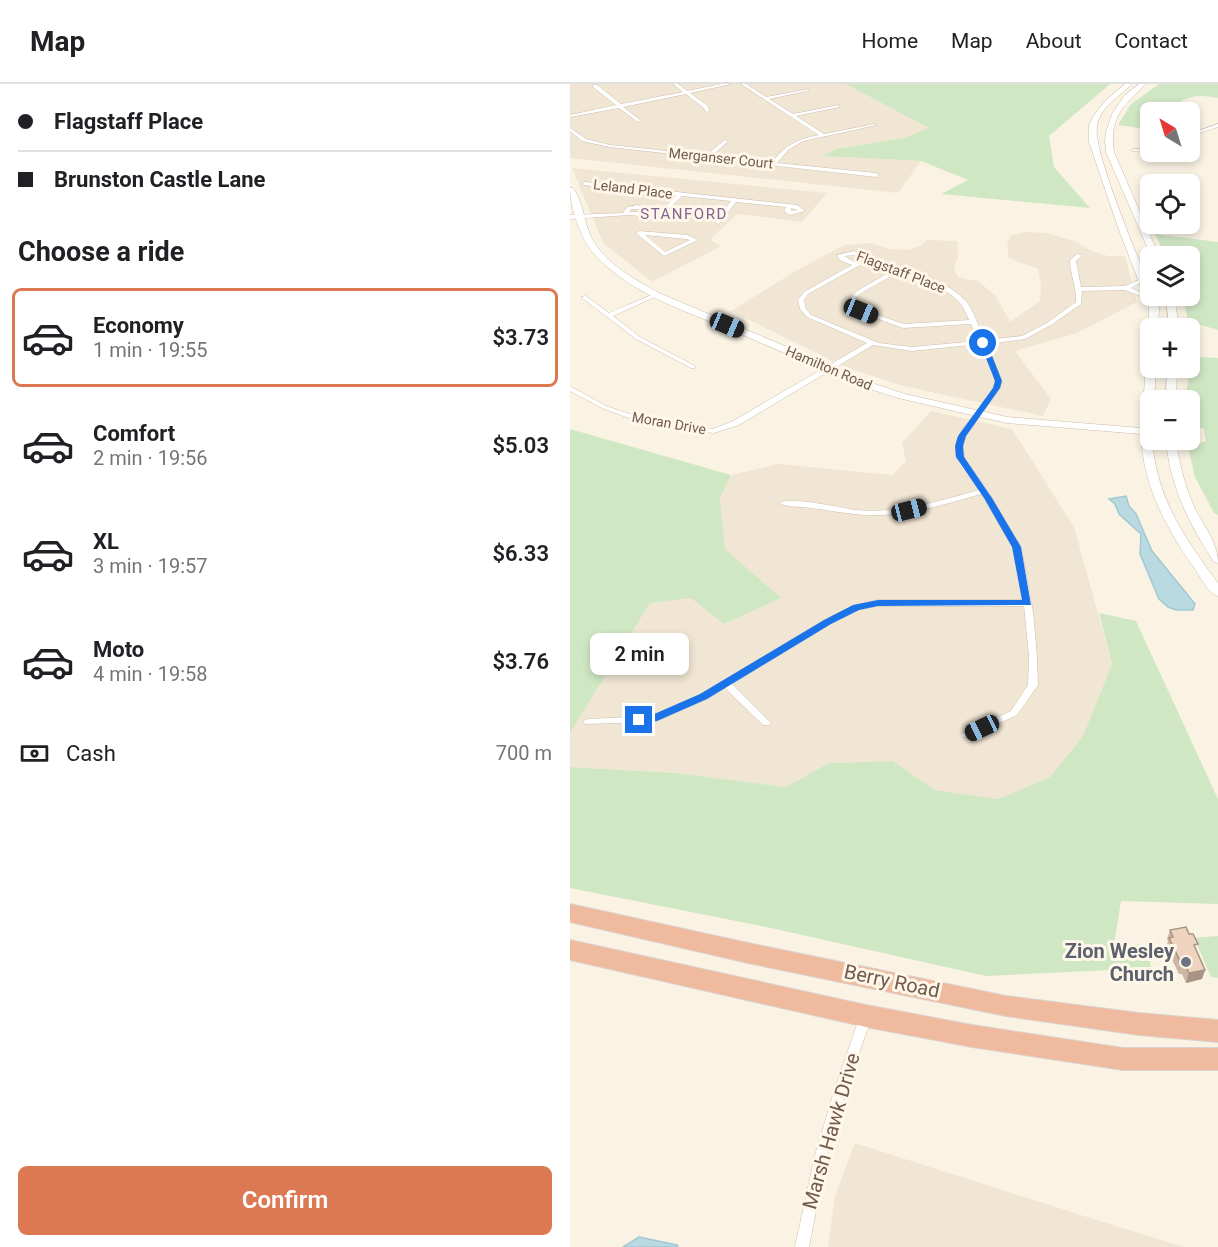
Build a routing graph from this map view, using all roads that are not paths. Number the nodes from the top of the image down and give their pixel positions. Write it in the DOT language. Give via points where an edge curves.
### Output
graph roads {
  1 [pos="675,84"];
  2 [pos="729,84"];
  3 [pos="743,84"];
  4 [pos="1129,84"];
  5 [pos="1143,84"];
  6 [pos="595,86"];
  7 [pos="807,90"];
  8 [pos="686,93"];
  9 [pos="766,98"];
  10 [pos="620,106"];
  11 [pos="837,106"];
  12 [pos="707,111"];
  13 [pos="570,115"];
  14 [pos="792,116"];
  15 [pos="638,121"];
  16 [pos="875,125"];
  17 [pos="1218,125"];
  18 [pos="570,129"];
  19 [pos="1200,131"];
  20 [pos="822,135"];
  21 [pos="725,141"];
  22 [pos="1133,150"];
  23 [pos="1140,150"];
  24 [pos="707,157"];
  25 [pos="773,164"];
  26 [pos="876,175"];
  27 [pos="585,183"];
  28 [pos="624,188"];
  29 [pos="570,190"];
  30 [pos="1129,192"];
  31 [pos="1110,193"];
  32 [pos="680,195"];
  33 [pos="735,200"];
  34 [pos="632,207"];
  35 [pos="789,207"];
  36 [pos="626,213"];
  37 [pos="636,215"];
  38 [pos="581,216"];
  39 [pos="659,216"];
  40 [pos="570,217"];
  41 [pos="718,222"];
  42 [pos="639,232"];
  43 [pos="1151,246"];
  44 [pos="1079,255"];
  45 [pos="868,259"];
  46 [pos="856,265"];
  47 [pos="898,270"];
  48 [pos="1140,272"];
  49 [pos="1140,281"];
  50 [pos="1126,288"];
  51 [pos="1079,289"];
  52 [pos="1140,294"];
  53 [pos="656,295"];
  54 [pos="584,297"];
  55 [pos="609,316"];
  56 [pos="973,322"];
  57 [pos="872,343"];
  58 [pos="983,343"];
  59 [pos="693,367"];
  60 [pos="830,369"];
  61 [pos="570,388"];
  62 [pos="979,413"];
  63 [pos="1140,431"];
  64 [pos="1149,450"];
  65 [pos="1172,450"];
  66 [pos="984,491"];
  67 [pos="783,503"];
  68 [pos="1218,559"];
  69 [pos="1218,592"];
  70 [pos="1027,603"];
  71 [pos="726,684"];
  72 [pos="588,722"];
  73 [pos="766,723"];
  74 [pos="966,735"];
  75 [pos="570,913"];
  76 [pos="570,950"];
  77 [pos="866,1016"];
  78 [pos="1218,1031"];
  79 [pos="1218,1059"];
  80 [pos="802,1247"];
  1 -- 8 [label="street"];
  2 -- 8 [label="street"];
  3 -- 9 [label="street"];
  4 -- 31 [label="main road" via="1108,101 1093,125 1095,155"];
  5 -- 30 [label="main road" via="1124,99 1110,123 1107,138"];
  6 -- 10 [label="street"];
  7 -- 9 [label="street"];
  8 -- 10 [label="street"];
  8 -- 12 [label="street"];
  9 -- 14 [label="street"];
  10 -- 13 [label="street"];
  10 -- 15 [label="street"];
  11 -- 14 [label="street"];
  14 -- 20 [label="street"];
  16 -- 20 [label="street"];
  17 -- 19 [label="street"];
  18 -- 24 [label="street, Merganser Court" via="595,144"];
  20 -- 25 [label="street" via="791,144"];
  21 -- 24 [label="street"];
  22 -- 23 [label="street"];
  24 -- 25 [label="street, Merganser Court"];
  25 -- 26 [label="street, Merganser Court"];
  27 -- 28 [label="street, Leland Place"];
  28 -- 32 [label="street, Leland Place"];
  28 -- 34 [label="street"];
  29 -- 38 [label="main road, Hamilton Road"];
  30 -- 31 [label="main road"];
  30 -- 43 [label="main road"];
  31 -- 48 [label="main road"];
  32 -- 33 [label="street, Leland Place"];
  32 -- 39 [label="street"];
  33 -- 35 [label="street, Leland Place"];
  33 -- 41 [label="street"];
  34 -- 36 [label="street"];
  34 -- 37 [label="street" via="643,210"];
  36 -- 37 [label="street"];
  36 -- 38 [label="street"];
  37 -- 42 [label="street"];
  38 -- 40 [label="street"];
  38 -- 53 [label="main road, Hamilton Road" via="595,249"];
  42 -- 42 [label="street" via="664,254 695,240 687,237"];
  44 -- 51 [label="street" via="1073,265"];
  45 -- 46 [label="street"];
  45 -- 46 [label="street, Flagstaff Place" via="851,252 840,255"];
  45 -- 47 [label="street, Flagstaff Place"];
  46 -- 57 [label="street" via="811,289 801,304 809,316"];
  47 -- 56 [label="street, Flagstaff Place" via="953,293 965,304"];
  47 -- 56 [label="street" via="855,294 853,304 861,311 903,327"];
  49 -- 50 [label="street"];
  50 -- 51 [label="street"];
  50 -- 52 [label="street"];
  51 -- 58 [label="street" via="1079,303 1034,334"];
  53 -- 55 [label="street"];
  53 -- 60 [label="main road, Hamilton Road"];
  54 -- 55 [label="street"];
  55 -- 59 [label="street" via="638,339"];
  56 -- 58 [label="street, Flagstaff Place"];
  57 -- 58 [label="street" via="902,350"];
  57 -- 60 [label="street, Moran Drive"];
  58 -- 62 [label="street, Flagstaff Place" via="998,381"];
  60 -- 61 [label="street, Moran Drive" via="729,427 714,431 628,416"];
  60 -- 62 [label="main road, Hamilton Road" via="902,396"];
  62 -- 63 [label="main road, Hamilton Road" via="1038,424"];
  62 -- 66 [label="street" via="959,446 960,457"];
  64 -- 69 [label="main road" via="1151,478 1158,499 1172,527"];
  65 -- 68 [label="main road" via="1191,517"];
  66 -- 67 [label="street" via="909,510 880,513"];
  66 -- 70 [label="street" via="1017,547"];
  70 -- 71 [label="street" via="878,603 856,608"];
  70 -- 74 [label="street" via="1033,685 1014,713"];
  71 -- 72 [label="street" via="654,719"];
  71 -- 73 [label="street"];
  75 -- 78 [label="highway, Berry Road" via="1006,1005"];
  76 -- 77 [label="highway"];
  77 -- 79 [label="highway" via="1123,1059"];
  77 -- 80 [label="street, Marsh Hawk Drive" via="820,1155"];
}
